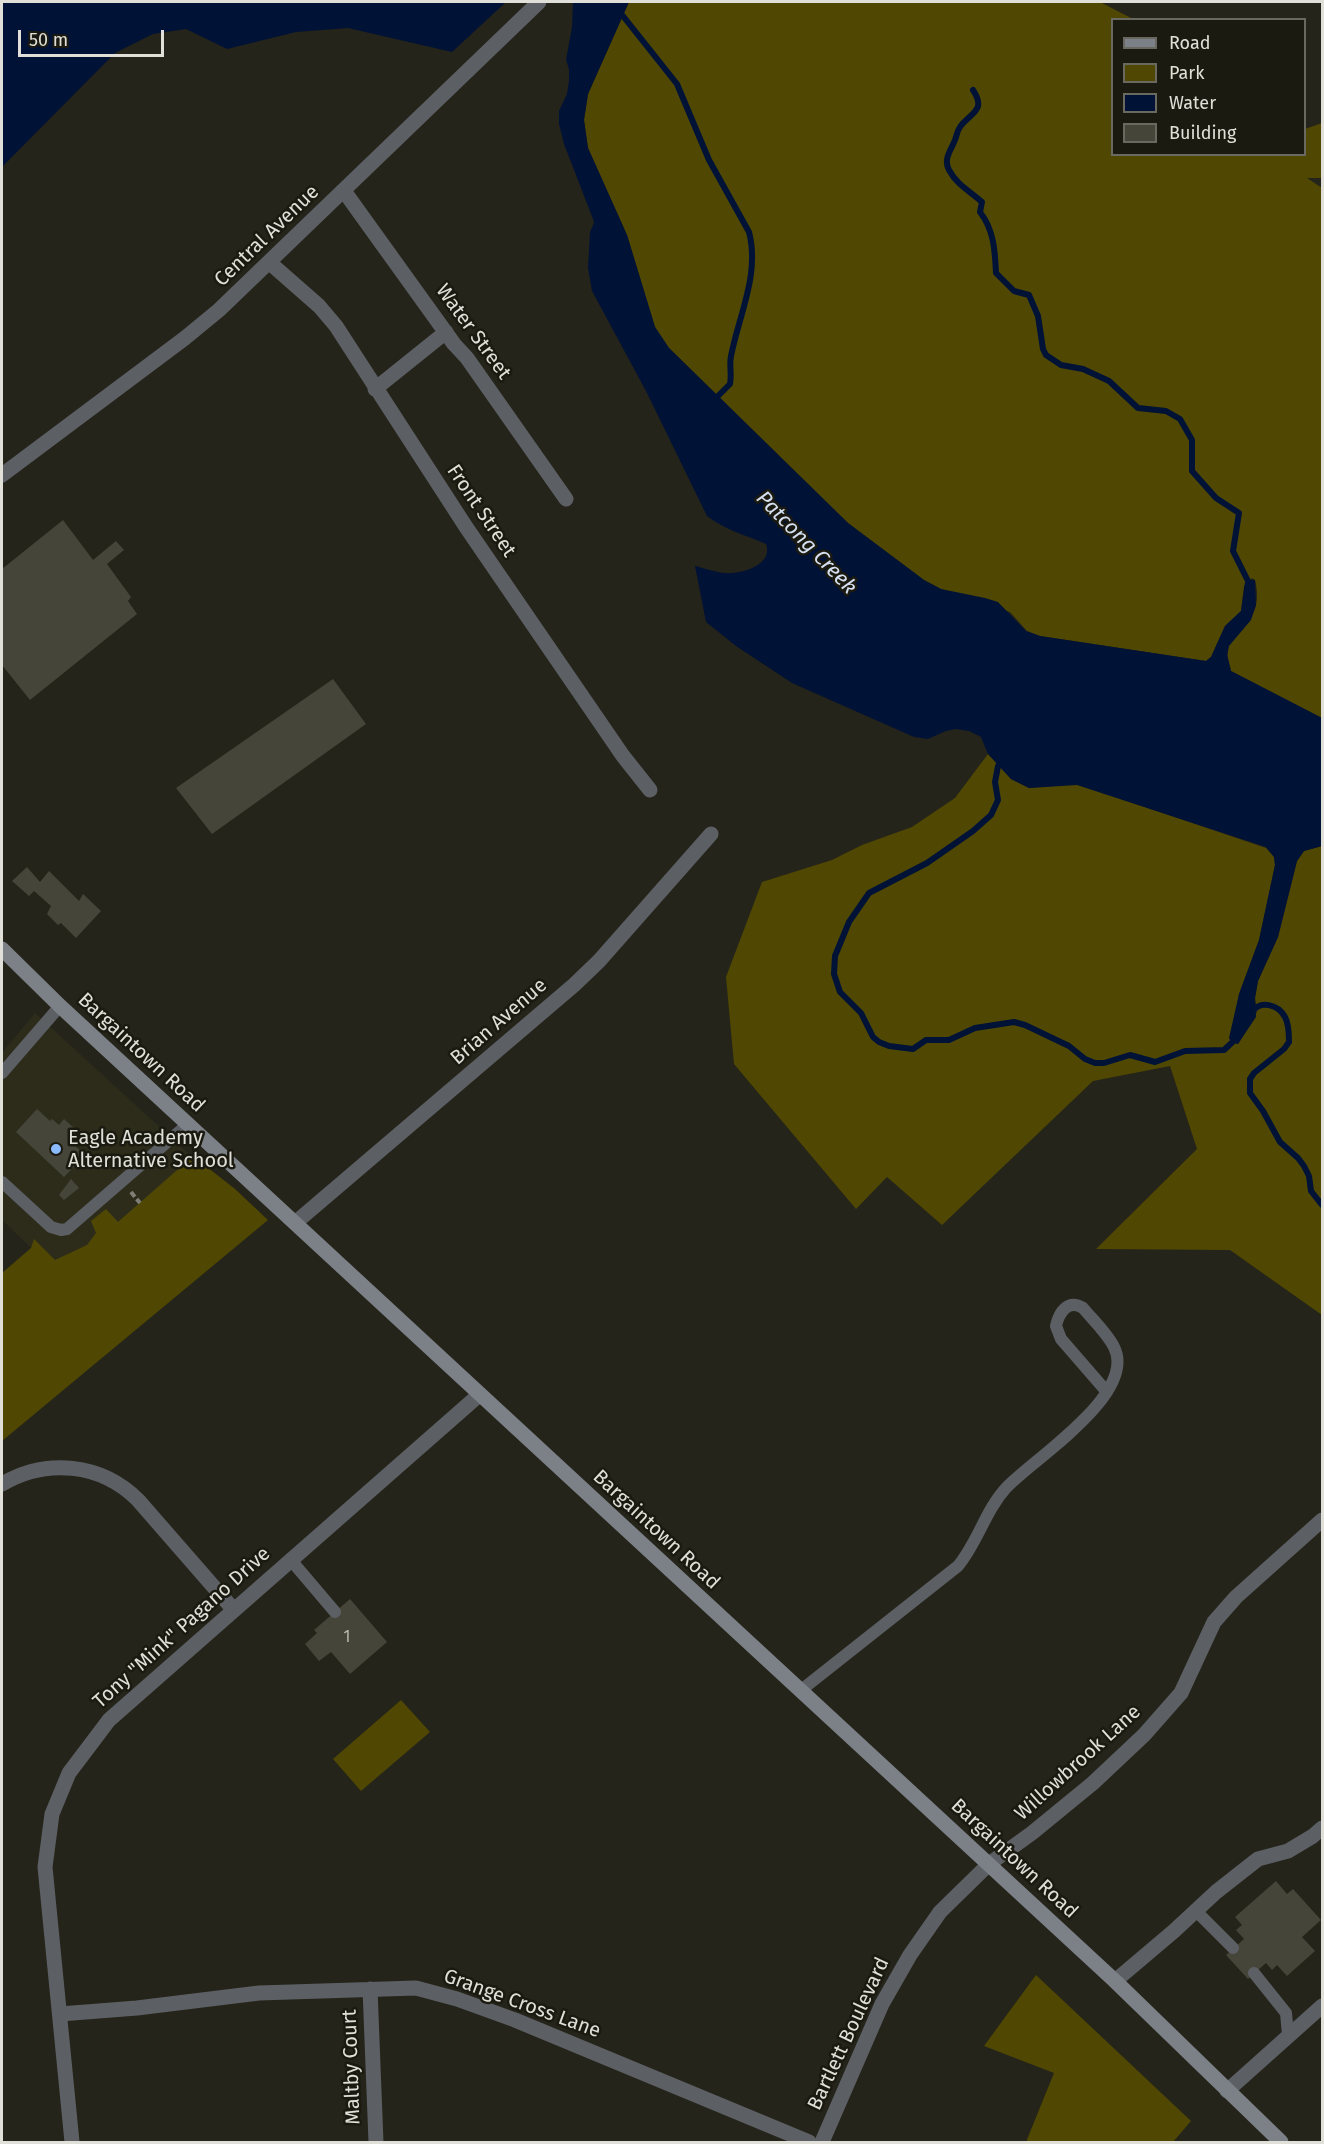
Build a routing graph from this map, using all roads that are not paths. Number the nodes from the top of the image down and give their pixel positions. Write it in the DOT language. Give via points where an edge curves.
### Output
graph roads {
  1 [pos="539,2"];
  2 [pos="344,191"];
  3 [pos="270,263"];
  4 [pos="446,332"];
  5 [pos="375,389"];
  6 [pos="2,475"];
  7 [pos="566,499"];
  8 [pos="650,790"];
  9 [pos="711,834"];
  10 [pos="2,949"];
  11 [pos="60,1006"];
  12 [pos="2,1073"];
  13 [pos="188,1124"];
  14 [pos="2,1182"];
  15 [pos="295,1223"];
  16 [pos="1107,1392"];
  17 [pos="479,1395"];
  18 [pos="2,1484"];
  19 [pos="1323,1520"];
  20 [pos="290,1559"];
  21 [pos="233,1609"];
  22 [pos="335,1612"];
  23 [pos="800,1690"];
  24 [pos="1318,1832"];
  25 [pos="989,1864"];
  26 [pos="1196,1911"];
  27 [pos="1233,1948"];
  28 [pos="1254,1973"];
  29 [pos="1115,1981"];
  30 [pos="370,1989"];
  31 [pos="1323,2006"];
  32 [pos="60,2014"];
  33 [pos="1288,2035"];
  34 [pos="1227,2091"];
  35 [pos="72,2142"];
  36 [pos="376,2142"];
  37 [pos="809,2142"];
  38 [pos="822,2142"];
  39 [pos="1281,2142"];
  1 -- 2 [label="street, Central Avenue"];
  2 -- 3 [label="street, Central Avenue"];
  2 -- 4 [label="street, Water Street"];
  3 -- 5 [label="street, Front Street" via="325,312"];
  3 -- 6 [label="street, Central Avenue" via="185,338"];
  4 -- 5 [label="street"];
  4 -- 7 [label="street, Water Street"];
  5 -- 8 [label="street, Front Street" via="562,669"];
  9 -- 15 [label="street, Brian Avenue" via="574,985"];
  10 -- 11 [label="main road, Bargaintown Road"];
  11 -- 12 [label="lane"];
  11 -- 13 [label="main road, Bargaintown Road"];
  13 -- 14 [label="lane" via="64,1230 44,1222"];
  13 -- 15 [label="main road, Bargaintown Road"];
  15 -- 17 [label="main road, Bargaintown Road"];
  16 -- 16 [label="lane" via="1118,1360 1114,1347 1083,1308 1070,1305 1062,1311 1056,1326 1061,1339"];
  16 -- 23 [label="lane" via="1091,1414 1006,1488 958,1566"];
  17 -- 20 [label="street, Tony \"Mink\" Pagano Drive"];
  17 -- 23 [label="main road, Bargaintown Road"];
  18 -- 21 [label="street" via="25,1473 56,1467 85,1470 109,1479 138,1500"];
  19 -- 25 [label="street, Willowbrook Lane" via="1236,1597 1214,1622 1181,1693 1144,1736 1093,1783"];
  20 -- 21 [label="street, Tony \"Mink\" Pagano Drive"];
  20 -- 22 [label="lane"];
  21 -- 32 [label="street, Tony \"Mink\" Pagano Drive" via="109,1720 69,1773 51,1814 45,1867"];
  23 -- 25 [label="main road, Bargaintown Road"];
  24 -- 26 [label="street" via="1288,1851 1258,1859"];
  25 -- 29 [label="main road, Bargaintown Road"];
  25 -- 38 [label="street, Bartlett Boulevard" via="940,1912 910,1955 882,2004"];
  26 -- 27 [label="lane"];
  26 -- 29 [label="street"];
  28 -- 33 [label="lane" via="1286,2013"];
  29 -- 34 [label="main road, Bargaintown Road"];
  30 -- 32 [label="street, Grange Cross Lane" via="259,1993"];
  30 -- 36 [label="street, Maltby Court"];
  30 -- 37 [label="street, Grange Cross Lane" via="416,1988 457,1999"];
  31 -- 33 [label="street"];
  32 -- 35 [label="street, Tony \"Mink\" Pagano Drive"];
  33 -- 34 [label="street"];
  34 -- 39 [label="main road, Bargaintown Road"];
}
